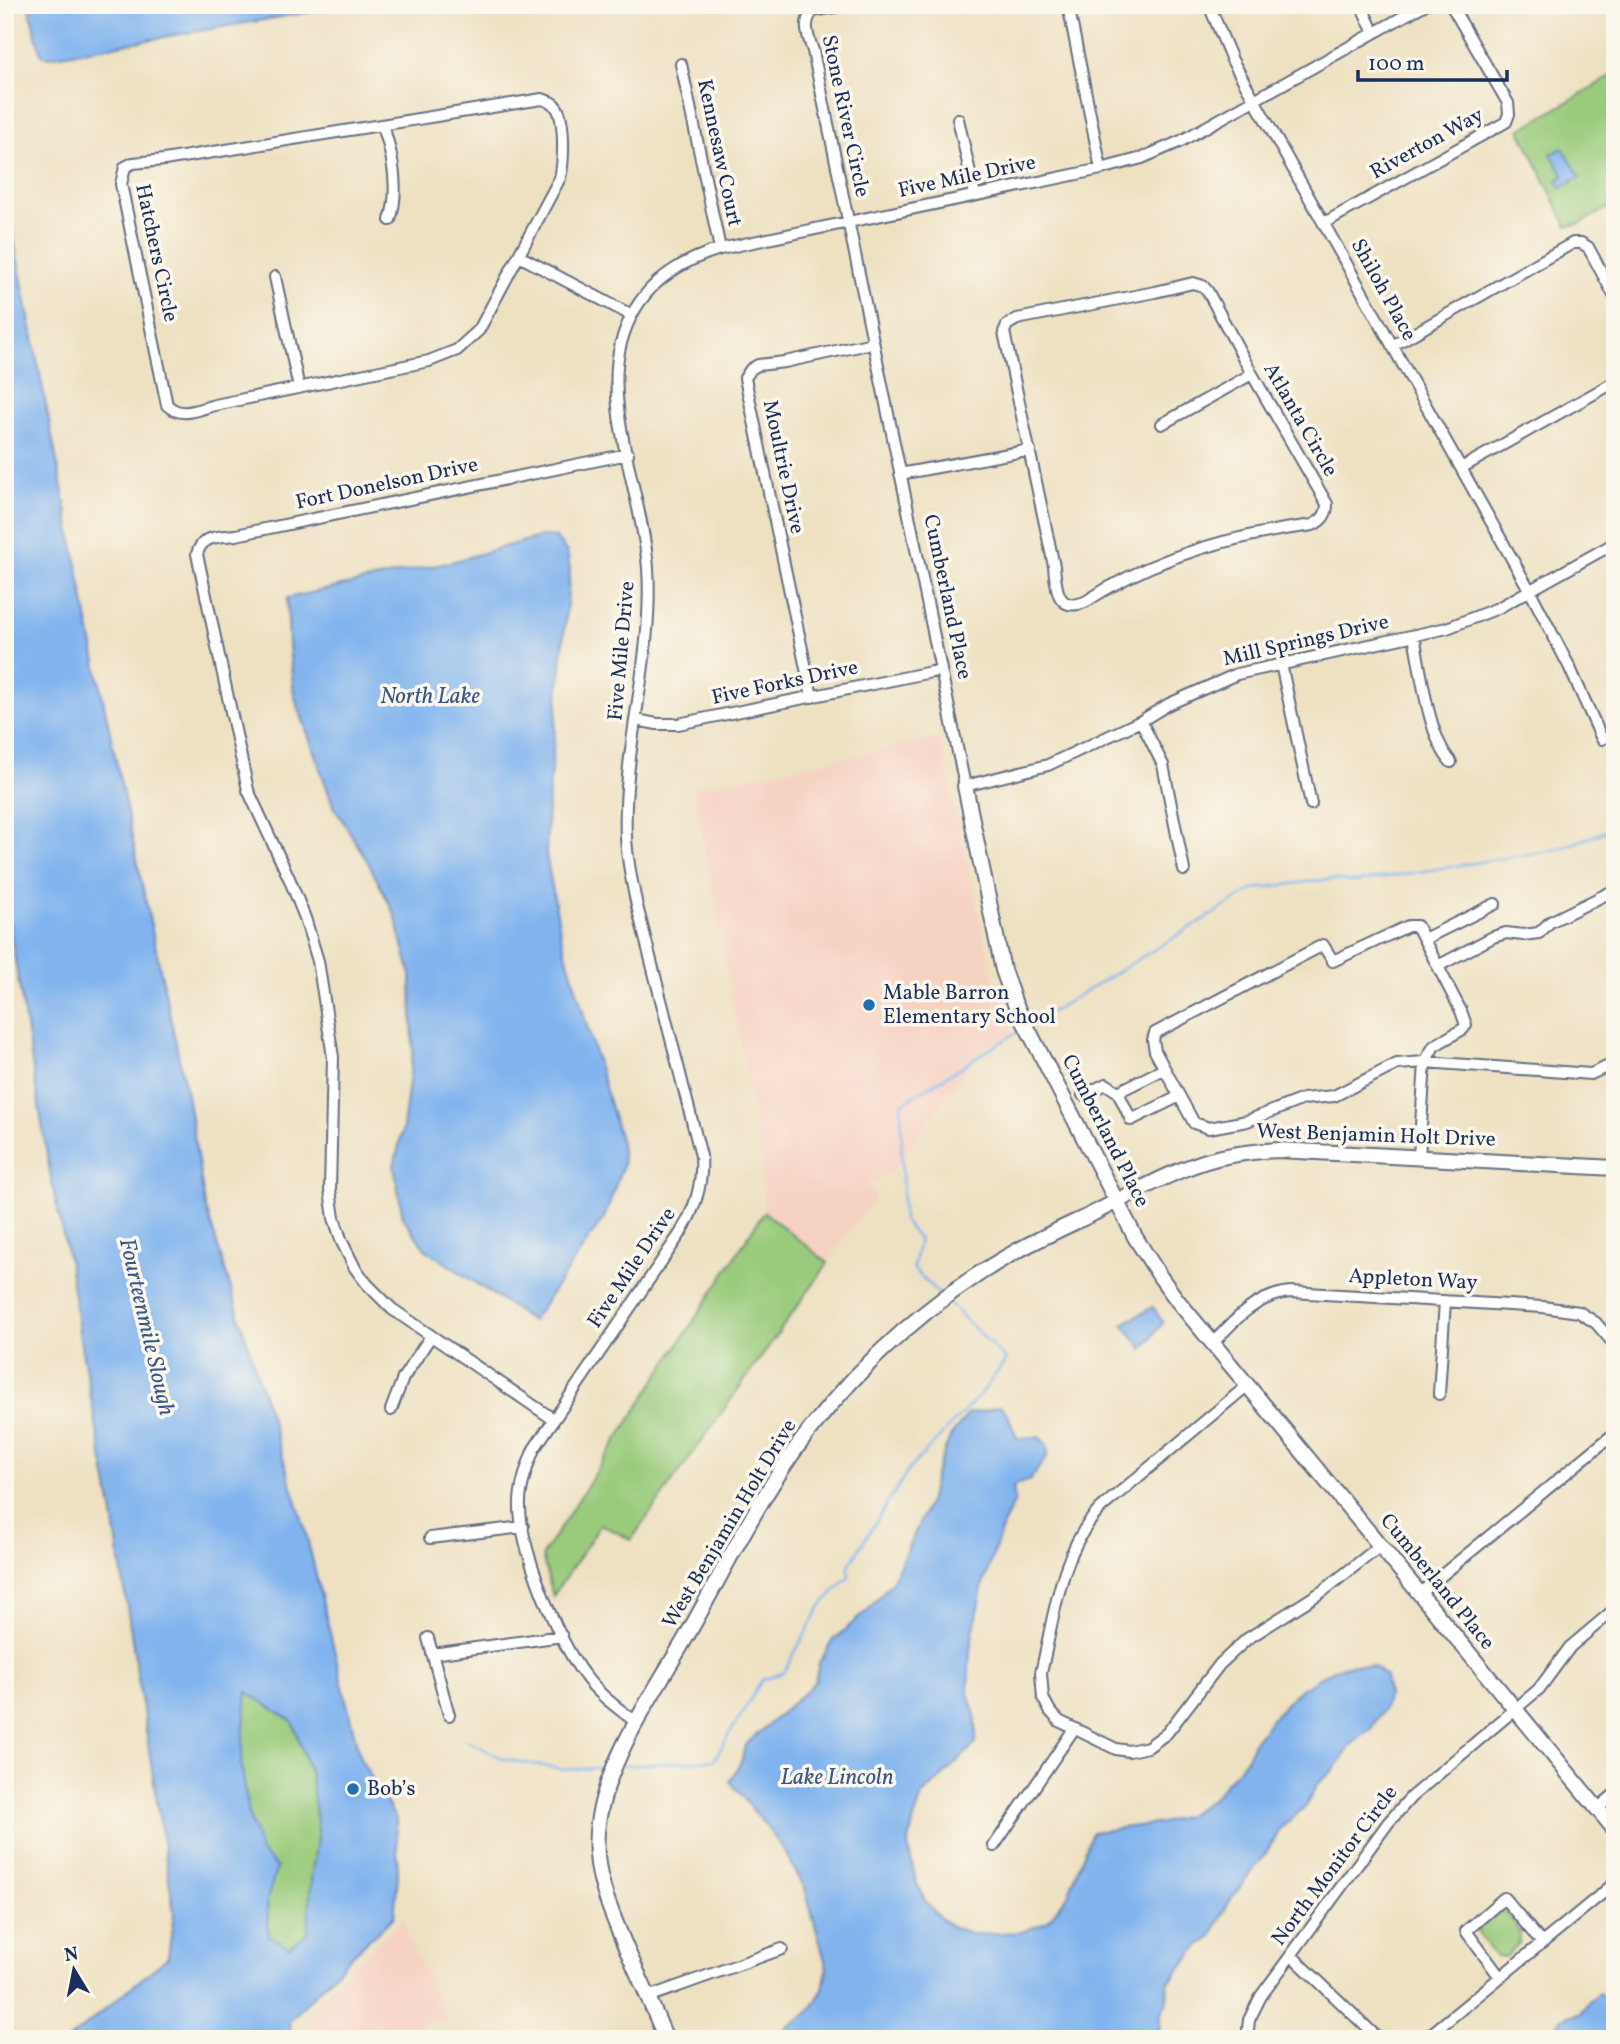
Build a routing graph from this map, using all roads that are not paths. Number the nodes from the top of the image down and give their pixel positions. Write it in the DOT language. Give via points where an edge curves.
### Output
graph roads {
  1 [pos="845,5"];
  2 [pos="1068,5"];
  3 [pos="1209,5"];
  4 [pos="1361,5"];
  5 [pos="1424,5"];
  6 [pos="1451,5"];
  7 [pos="1612,5"];
  8 [pos="1615,10"];
  9 [pos="1374,33"];
  10 [pos="681,64"];
  11 [pos="1255,101"];
  12 [pos="958,119"];
  13 [pos="383,126"];
  14 [pos="1101,169"];
  15 [pos="975,195"];
  16 [pos="390,220"];
  17 [pos="848,222"];
  18 [pos="1324,223"];
  19 [pos="720,249"];
  20 [pos="519,256"];
  21 [pos="275,277"];
  22 [pos="1615,297"];
  23 [pos="631,315"];
  24 [pos="873,343"];
  25 [pos="1392,346"];
  26 [pos="1252,374"];
  27 [pos="1615,382"];
  28 [pos="299,388"];
  29 [pos="1162,424"];
  30 [pos="1030,450"];
  31 [pos="628,454"];
  32 [pos="1461,468"];
  33 [pos="900,474"];
  34 [pos="1615,543"];
  35 [pos="1530,591"];
  36 [pos="1414,636"];
  37 [pos="1281,664"];
  38 [pos="941,670"];
  39 [pos="812,696"];
  40 [pos="636,720"];
  41 [pos="1141,721"];
  42 [pos="1602,739"];
  43 [pos="1451,762"];
  44 [pos="965,786"];
  45 [pos="1311,803"];
  46 [pos="1184,870"];
  47 [pos="1615,890"];
  48 [pos="1494,904"];
  49 [pos="1424,939"];
  50 [pos="1438,966"];
  51 [pos="1425,1062"];
  52 [pos="1615,1063"];
  53 [pos="1164,1069"];
  54 [pos="1118,1092"];
  55 [pos="1083,1095"];
  56 [pos="1178,1097"];
  57 [pos="1419,1157"];
  58 [pos="1615,1168"];
  59 [pos="1117,1201"];
  60 [pos="1445,1301"];
  61 [pos="431,1336"];
  62 [pos="1213,1343"];
  63 [pos="1615,1345"];
  64 [pos="1248,1385"];
  65 [pos="1438,1394"];
  66 [pos="391,1410"];
  67 [pos="553,1419"];
  68 [pos="1615,1433"];
  69 [pos="523,1527"];
  70 [pos="430,1538"];
  71 [pos="1380,1546"];
  72 [pos="1419,1594"];
  73 [pos="1615,1609"];
  74 [pos="562,1636"];
  75 [pos="428,1638"];
  76 [pos="432,1654"];
  77 [pos="1514,1709"];
  78 [pos="449,1715"];
  79 [pos="637,1723"];
  80 [pos="1074,1729"];
  81 [pos="1615,1794"];
  82 [pos="1597,1809"];
  83 [pos="1615,1830"];
  84 [pos="994,1846"];
  85 [pos="1615,1883"];
  86 [pos="1542,1943"];
  87 [pos="782,1949"];
  88 [pos="1291,1955"];
  89 [pos="1500,1977"];
  90 [pos="648,1997"];
  91 [pos="666,2039"];
  92 [pos="1247,2039"];
  93 [pos="1379,2039"];
  94 [pos="1425,2039"];
  1 -- 17 [label="street, Stone River Circle" via="813,11 806,30"];
  2 -- 14 [label="street"];
  3 -- 11 [label="street, Shiloh Place"];
  4 -- 9 [label="street"];
  5 -- 9 [label="street, Five Mile Drive"];
  6 -- 18 [label="street, Riverton Way" via="1508,103 1506,122"];
  7 -- 8 [label="street"];
  9 -- 11 [label="street, Five Mile Drive"];
  10 -- 19 [label="street, Kennesaw Court"];
  11 -- 14 [label="street, Five Mile Drive" via="1181,141"];
  11 -- 18 [label="street, Shiloh Place"];
  12 -- 15 [label="street"];
  13 -- 16 [label="street" via="396,192"];
  13 -- 20 [label="street, Hatchers Circle" via="542,99 555,105 563,147 562,171"];
  13 -- 28 [label="street, Hatchers Circle" via="133,163 122,172 167,405 184,413"];
  14 -- 15 [label="street, Five Mile Drive"];
  15 -- 17 [label="street, Five Mile Drive"];
  17 -- 19 [label="street, Five Mile Drive"];
  17 -- 24 [label="street, Cumberland Place"];
  18 -- 25 [label="street, Shiloh Place"];
  19 -- 23 [label="street, Five Mile Drive" via="694,257 666,274"];
  20 -- 23 [label="street"];
  20 -- 28 [label="street, Hatchers Circle" via="479,330 457,350"];
  21 -- 28 [label="street"];
  22 -- 25 [label="street" via="1588,247 1573,243"];
  23 -- 31 [label="street, Five Mile Drive" via="615,376"];
  24 -- 33 [label="street, Cumberland Place"];
  24 -- 39 [label="street, Moultrie Drive" via="758,365 746,378"];
  25 -- 32 [label="street, Shiloh Place"];
  26 -- 29 [label="street"];
  26 -- 30 [label="street, Atlanta Circle" via="1208,292 1197,283 1013,321 1004,332 1005,340"];
  26 -- 30 [label="street, Atlanta Circle" via="1327,504 1321,521 1195,549 1142,570 1078,605 1067,604 1057,594"];
  27 -- 32 [label="street"];
  30 -- 33 [label="street"];
  31 -- 40 [label="street, Five Mile Drive" via="649,585"];
  31 -- 61 [label="street, Fort Donelson Drive" via="210,538 197,554 248,790 289,878 318,961 333,1057 330,1191 334,1218 355,1268 379,1297"];
  32 -- 35 [label="street, Shiloh Place"];
  33 -- 38 [label="street, Cumberland Place"];
  34 -- 35 [label="street, Mill Springs Drive"];
  35 -- 36 [label="street, Mill Springs Drive" via="1447,628"];
  35 -- 42 [label="street, Shiloh Place"];
  36 -- 37 [label="street, Mill Springs Drive"];
  36 -- 43 [label="street" via="1434,731 1441,752"];
  37 -- 41 [label="street, Mill Springs Drive" via="1215,682"];
  37 -- 45 [label="street"];
  38 -- 39 [label="street, Five Forks Drive"];
  38 -- 44 [label="street, Cumberland Place"];
  39 -- 40 [label="street, Five Forks Drive" via="678,724"];
  40 -- 67 [label="street, Five Mile Drive" via="627,796 629,871 694,1124 701,1181 695,1207 680,1234"];
  41 -- 44 [label="street, Mill Springs Drive" via="1048,765"];
  41 -- 46 [label="street" via="1163,765"];
  44 -- 59 [label="street, Cumberland Place" via="1008,987"];
  47 -- 50 [label="street" via="1550,922 1539,933 1506,933"];
  48 -- 49 [label="street"];
  49 -- 50 [label="street"];
  49 -- 53 [label="street" via="1417,926 1408,926 1333,961 1323,945 1155,1033 1155,1051"];
  50 -- 51 [label="street" via="1466,1024 1434,1046"];
  51 -- 52 [label="street" via="1591,1074"];
  51 -- 56 [label="street" via="1397,1065 1334,1097 1303,1099 1247,1121 1209,1128 1194,1123"];
  51 -- 57 [label="street"];
  53 -- 54 [label="street"];
  53 -- 56 [label="street"];
  54 -- 55 [label="street" via="1106,1084"];
  54 -- 56 [label="street" via="1131,1120"];
  57 -- 58 [label="street, West Benjamin Holt Drive"];
  57 -- 59 [label="street, West Benjamin Holt Drive" via="1244,1152 1189,1168"];
  59 -- 62 [label="street, Cumberland Place" via="1161,1279"];
  59 -- 79 [label="street, West Benjamin Holt Drive" via="971,1280 905,1330 858,1375 784,1468"];
  60 -- 62 [label="street, Appleton Way" via="1278,1293 1256,1303"];
  60 -- 63 [label="street, Appleton Way" via="1575,1311 1596,1323"];
  60 -- 65 [label="street"];
  61 -- 66 [label="street" via="403,1378"];
  61 -- 67 [label="street"];
  62 -- 64 [label="street, Cumberland Place"];
  64 -- 71 [label="street, Cumberland Place"];
  64 -- 80 [label="street" via="1101,1508 1076,1541 1040,1682 1050,1711"];
  67 -- 69 [label="street, Five Mile Drive" via="534,1449 524,1478"];
  68 -- 72 [label="street"];
  69 -- 70 [label="street"];
  69 -- 74 [label="street, Five Mile Drive"];
  71 -- 72 [label="street, Cumberland Place"];
  71 -- 80 [label="street" via="1323,1591 1247,1639 1153,1744 1122,1750"];
  72 -- 77 [label="street, Cumberland Place"];
  73 -- 77 [label="street, North Monitor Circle" via="1570,1647 1545,1683"];
  74 -- 76 [label="street"];
  74 -- 79 [label="street, Five Mile Drive" via="598,1692"];
  75 -- 76 [label="street"];
  76 -- 78 [label="street"];
  77 -- 82 [label="street, Cumberland Place"];
  77 -- 88 [label="street, North Monitor Circle" via="1411,1797"];
  79 -- 90 [label="street, West Benjamin Holt Drive" via="604,1795 596,1851 604,1897"];
  80 -- 84 [label="street"];
  81 -- 82 [label="street"];
  82 -- 83 [label="street, Cumberland Place"];
  85 -- 86 [label="street"];
  86 -- 89 [label="street"];
  86 -- 89 [label="street" via="1504,1898 1466,1931"];
  87 -- 90 [label="street"];
  88 -- 92 [label="street, North Monitor Circle" via="1254,2008"];
  88 -- 93 [label="street"];
  89 -- 94 [label="street"];
  90 -- 91 [label="street, West Benjamin Holt Drive"];
}
